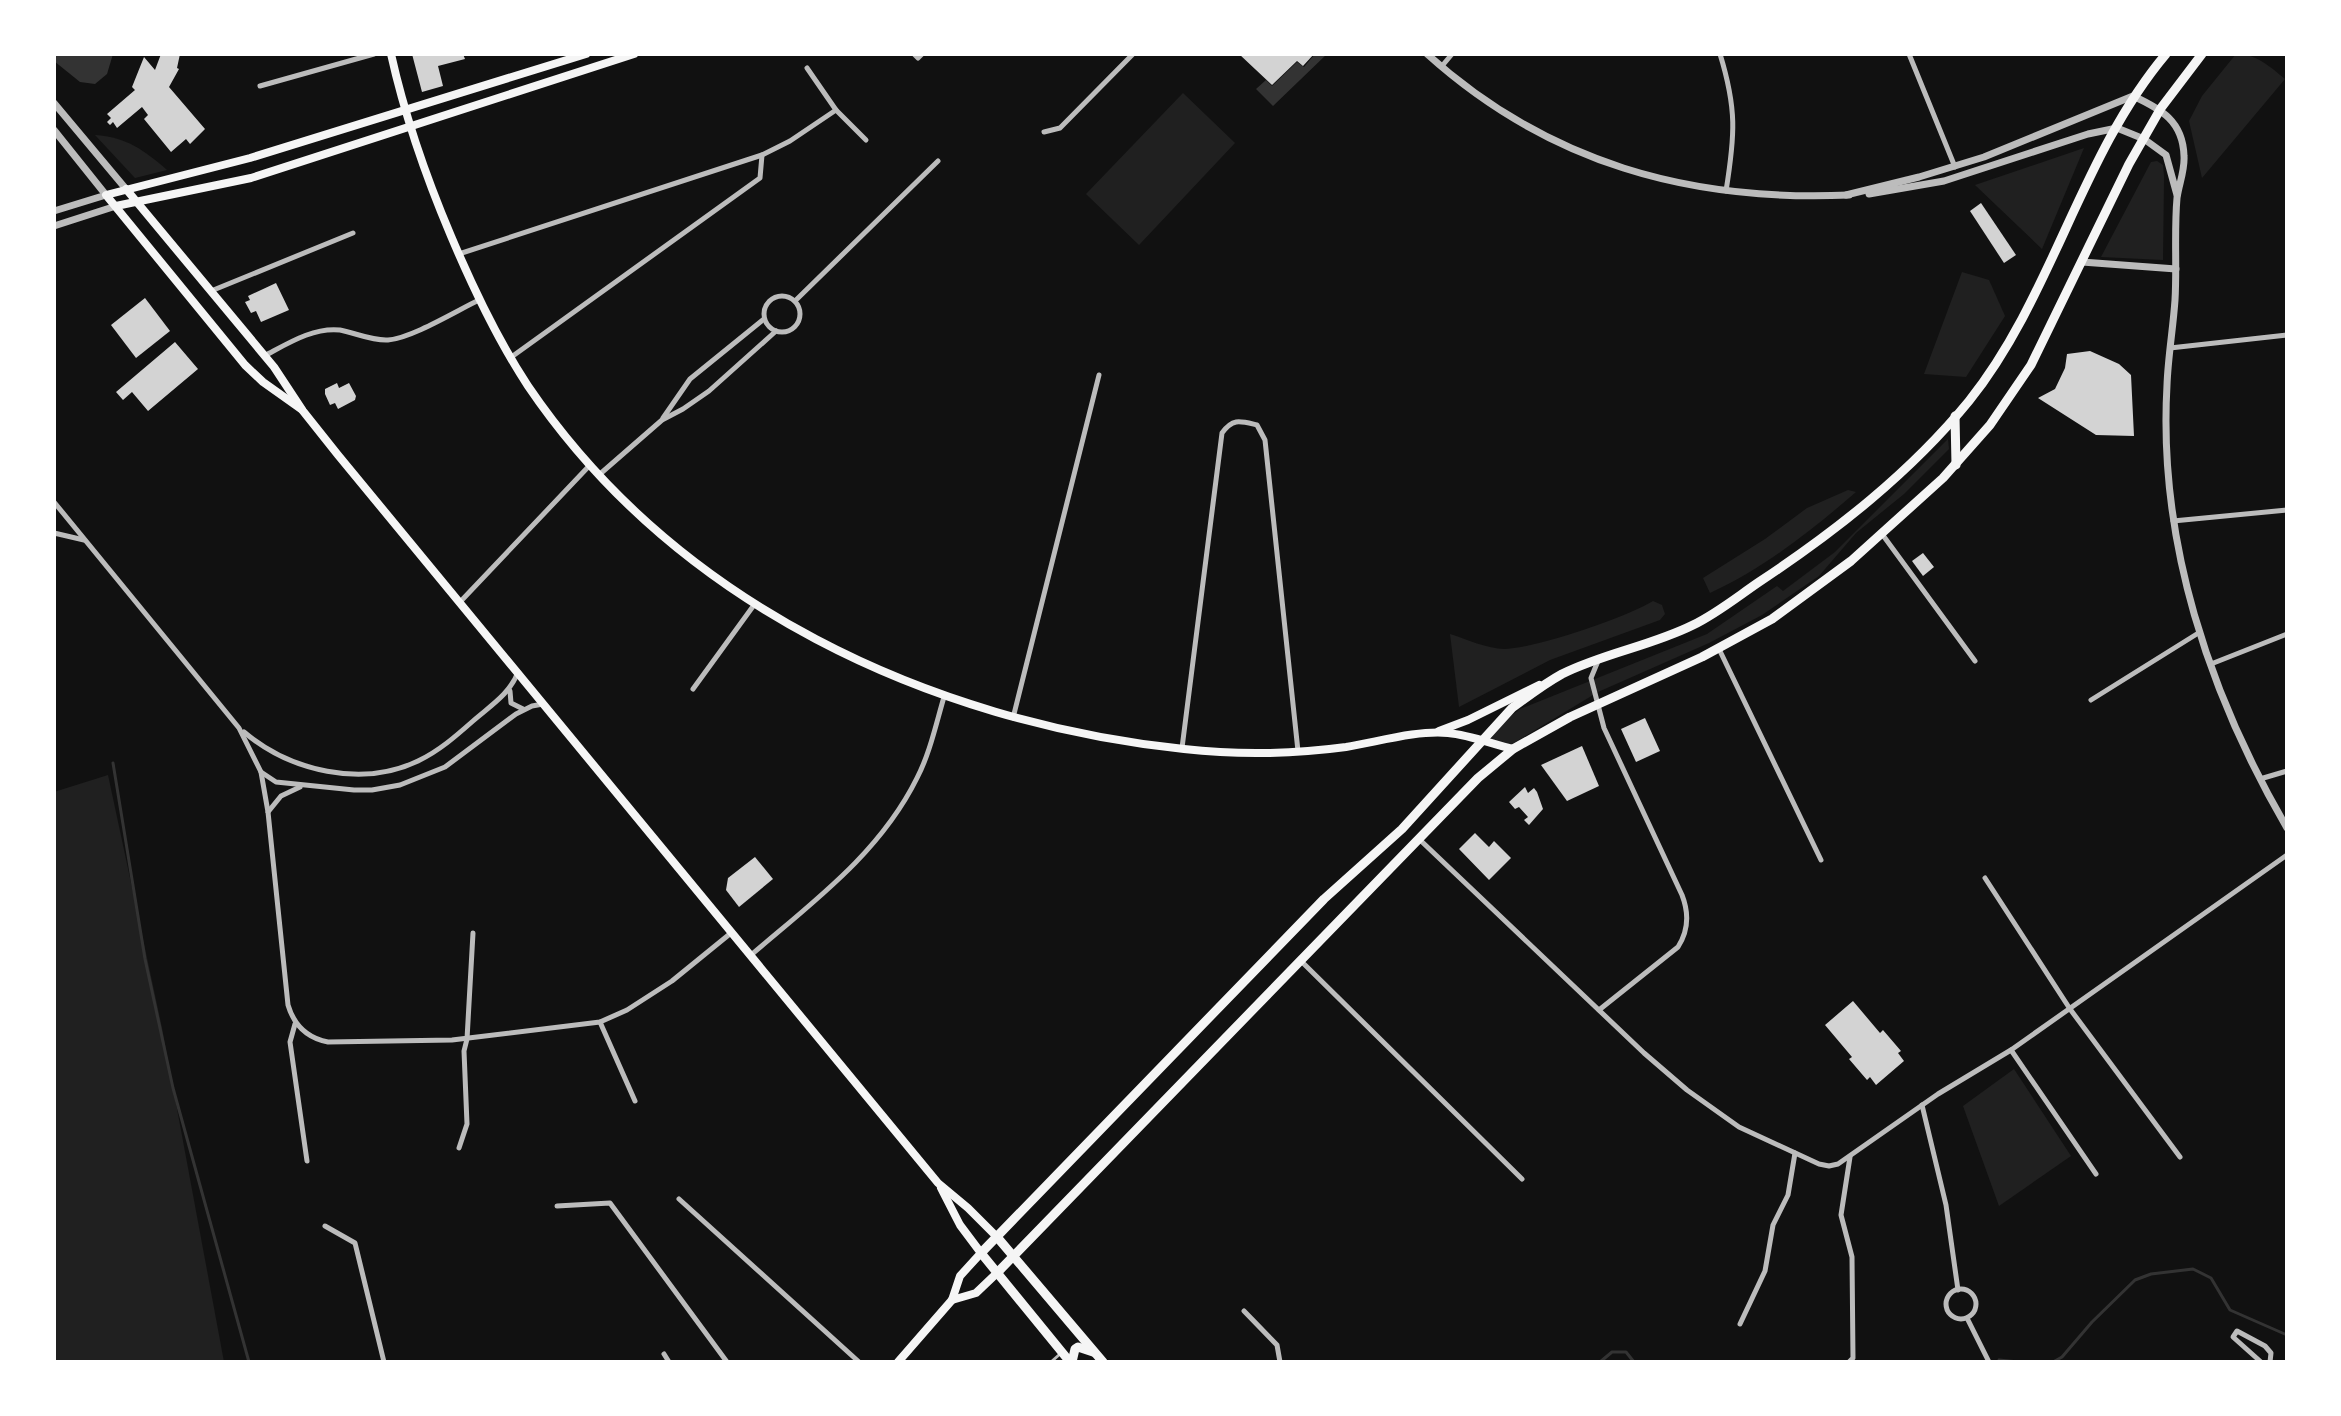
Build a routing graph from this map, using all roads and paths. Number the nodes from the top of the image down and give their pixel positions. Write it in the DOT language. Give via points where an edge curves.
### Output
graph roads {
  1 [pos="374,54"];
  2 [pos="391,54"];
  3 [pos="586,54"];
  4 [pos="634,54"];
  5 [pos="1133,54"];
  6 [pos="1427,54"];
  7 [pos="1452,54"];
  8 [pos="1720,54"];
  9 [pos="1909,54"];
  10 [pos="2166,54"];
  11 [pos="2202,54"];
  12 [pos="1442,67"];
  13 [pos="807,68"];
  14 [pos="260,86"];
  15 [pos="2133,96"];
  16 [pos="54,103"];
  17 [pos="2161,108"];
  18 [pos="836,110"];
  19 [pos="405,112"];
  20 [pos="410,127"];
  21 [pos="2117,128"];
  22 [pos="54,130"];
  23 [pos="1044,132"];
  24 [pos="2144,139"];
  25 [pos="866,140"];
  26 [pos="762,155"];
  27 [pos="938,161"];
  28 [pos="1955,167"];
  29 [pos="126,189"];
  30 [pos="1726,191"];
  31 [pos="106,195"];
  32 [pos="1846,195"];
  33 [pos="2177,196"];
  34 [pos="136,201"];
  35 [pos="116,206"];
  36 [pos="54,211"];
  37 [pos="54,226"];
  38 [pos="353,233"];
  39 [pos="459,254"];
  40 [pos="2082,262"];
  41 [pos="2176,269"];
  42 [pos="211,291"];
  43 [pos="480,299"];
  44 [pos="795,301"];
  45 [pos="764,319"];
  46 [pos="776,331"];
  47 [pos="2287,335"];
  48 [pos="2170,348"];
  49 [pos="264,356"];
  50 [pos="510,358"];
  51 [pos="1099,375"];
  52 [pos="303,411"];
  53 [pos="1955,416"];
  54 [pos="662,420"];
  55 [pos="590,464"];
  56 [pos="1956,465"];
  57 [pos="600,474"];
  58 [pos="54,502"];
  59 [pos="2287,510"];
  60 [pos="2173,521"];
  61 [pos="54,533"];
  62 [pos="1882,534"];
  63 [pos="85,541"];
  64 [pos="461,601"];
  65 [pos="754,605"];
  66 [pos="2200,632"];
  67 [pos="2287,634"];
  68 [pos="1719,649"];
  69 [pos="1598,660"];
  70 [pos="1975,661"];
  71 [pos="2211,664"];
  72 [pos="519,671"];
  73 [pos="1562,675"];
  74 [pos="693,689"];
  75 [pos="510,690"];
  76 [pos="944,697"];
  77 [pos="2091,700"];
  78 [pos="545,704"];
  79 [pos="1596,704"];
  80 [pos="524,709"];
  81 [pos="1013,718"];
  82 [pos="239,728"];
  83 [pos="1432,733"];
  84 [pos="1480,741"];
  85 [pos="1182,749"];
  86 [pos="1513,749"];
  87 [pos="1298,751"];
  88 [pos="2287,771"];
  89 [pos="261,772"];
  90 [pos="2260,779"];
  91 [pos="303,786"];
  92 [pos="268,812"];
  93 [pos="2287,828"];
  94 [pos="1419,838"];
  95 [pos="2287,855"];
  96 [pos="1821,860"];
  97 [pos="1985,878"];
  98 [pos="732,932"];
  99 [pos="473,933"];
  100 [pos="751,955"];
  101 [pos="1301,961"];
  102 [pos="2070,1009"];
  103 [pos="1599,1010"];
  104 [pos="600,1022"];
  105 [pos="296,1023"];
  106 [pos="467,1039"];
  107 [pos="2011,1050"];
  108 [pos="635,1101"];
  109 [pos="1922,1105"];
  110 [pos="459,1148"];
  111 [pos="1795,1153"];
  112 [pos="1850,1156"];
  113 [pos="2180,1157"];
  114 [pos="307,1161"];
  115 [pos="2096,1174"];
  116 [pos="1522,1179"];
  117 [pos="938,1183"];
  118 [pos="679,1199"];
  119 [pos="557,1206"];
  120 [pos="325,1226"];
  121 [pos="997,1237"];
  122 [pos="981,1253"];
  123 [pos="1014,1256"];
  124 [pos="997,1273"];
  125 [pos="1958,1290"];
  126 [pos="952,1300"];
  127 [pos="1244,1311"];
  128 [pos="1967,1318"];
  129 [pos="1740,1324"];
  130 [pos="1062,1353"];
  131 [pos="664,1354"];
  132 [pos="1099,1358"];
  133 [pos="384,1362"];
  134 [pos="669,1362"];
  135 [pos="727,1362"];
  136 [pos="859,1362"];
  137 [pos="898,1362"];
  138 [pos="1051,1362"];
  139 [pos="1071,1362"];
  140 [pos="1280,1362"];
  141 [pos="1849,1362"];
  142 [pos="1989,1362"];
  143 [pos="2261,1362"];
  144 [pos="2270,1362"];
  1 -- 14 [label="street"];
  2 -- 19 [label="main road"];
  3 -- 19 [label="main road"];
  4 -- 20 [label="main road"];
  5 -- 23 [label="street" via="1060,128"];
  6 -- 12 [label="street"];
  7 -- 12 [label="street"];
  8 -- 30 [label="street" via="1735,121"];
  9 -- 28 [label="street"];
  10 -- 15 [label="main road"];
  11 -- 17 [label="main road"];
  12 -- 30 [label="street" via="1511,118 1588,157 1656,179"];
  13 -- 18 [label="street"];
  15 -- 17 [label="street"];
  15 -- 21 [label="main road"];
  15 -- 28 [label="street"];
  16 -- 29 [label="street"];
  17 -- 24 [label="main road"];
  17 -- 33 [label="street" via="2175,127 2185,156"];
  18 -- 25 [label="street"];
  18 -- 26 [label="street"];
  19 -- 20 [label="main road"];
  19 -- 29 [label="main road"];
  20 -- 34 [label="main road" via="251,178"];
  20 -- 39 [label="main road"];
  21 -- 24 [label="street"];
  21 -- 32 [label="street" via="1944,181"];
  21 -- 53 [label="main road" via="2029,304 1993,368"];
  22 -- 31 [label="street"];
  24 -- 33 [label="street" via="2166,155"];
  24 -- 40 [label="main road"];
  26 -- 39 [label="street"];
  26 -- 50 [label="street" via="760,178"];
  27 -- 44 [label="street"];
  28 -- 32 [label="street"];
  29 -- 31 [label="main road"];
  29 -- 34 [label="main road"];
  30 -- 32 [label="street"];
  31 -- 35 [label="main road"];
  31 -- 36 [label="street"];
  33 -- 41 [label="street"];
  34 -- 35 [label="main road"];
  34 -- 42 [label="main road"];
  35 -- 37 [label="street"];
  35 -- 52 [label="main road" via="245,365"];
  38 -- 42 [label="street"];
  39 -- 43 [label="main road"];
  40 -- 41 [label="street"];
  40 -- 56 [label="main road" via="2025,376"];
  41 -- 48 [label="street"];
  42 -- 49 [label="main road"];
  43 -- 49 [label="street" via="401,338 381,340 324,330"];
  43 -- 50 [label="main road"];
  44 -- 45 [label="street" via="775,297 767,304"];
  44 -- 46 [label="street" via="798,324"];
  45 -- 46 [label="street"];
  45 -- 54 [label="street" via="690,379"];
  46 -- 54 [label="street" via="709,391"];
  47 -- 48 [label="street"];
  48 -- 60 [label="street" via="2165,417"];
  49 -- 52 [label="main road"];
  50 -- 55 [label="main road"];
  51 -- 81 [label="street"];
  52 -- 64 [label="main road"];
  53 -- 56 [label="main road"];
  53 -- 69 [label="main road" via="1875,496 1778,570 1696,624"];
  54 -- 57 [label="street"];
  55 -- 57 [label="main road"];
  55 -- 64 [label="street"];
  56 -- 62 [label="main road"];
  57 -- 65 [label="main road" via="647,521"];
  58 -- 63 [label="street"];
  59 -- 60 [label="street"];
  60 -- 66 [label="street"];
  61 -- 63 [label="street"];
  62 -- 68 [label="main road" via="1799,601"];
  62 -- 70 [label="street"];
  63 -- 82 [label="street"];
  64 -- 72 [label="main road"];
  65 -- 74 [label="street"];
  65 -- 76 [label="main road" via="868,666"];
  66 -- 71 [label="street"];
  66 -- 77 [label="street"];
  67 -- 71 [label="street"];
  68 -- 79 [label="main road"];
  68 -- 96 [label="street"];
  69 -- 73 [label="main road"];
  69 -- 79 [label="street" via="1591,678"];
  71 -- 90 [label="street"];
  72 -- 75 [label="street"];
  72 -- 78 [label="main road"];
  73 -- 83 [label="main road"];
  73 -- 84 [label="main road" via="1512,708"];
  75 -- 80 [label="street" via="511,703"];
  75 -- 82 [label="street" via="435,752 390,771 359,774 303,765"];
  76 -- 81 [label="main road"];
  76 -- 100 [label="street" via="917,778 889,827 854,866"];
  78 -- 80 [label="street"];
  78 -- 98 [label="main road"];
  79 -- 86 [label="main road"];
  79 -- 103 [label="street" via="1682,895 1687,920 1678,947"];
  80 -- 91 [label="street" via="456,760 414,780 372,790"];
  81 -- 85 [label="main road" via="1105,740"];
  82 -- 89 [label="street"];
  83 -- 84 [label="main road"];
  83 -- 87 [label="main road"];
  84 -- 86 [label="main road"];
  84 -- 121 [label="main road" via="1402,829 1324,899"];
  85 -- 87 [label="main road"];
  85 -- 87 [label="street" via="1222,433 1238,420 1257,425 1265,440"];
  86 -- 94 [label="main road"];
  88 -- 90 [label="street"];
  89 -- 91 [label="street" via="276,782"];
  89 -- 92 [label="street"];
  90 -- 93 [label="street"];
  91 -- 92 [label="street" via="281,796"];
  92 -- 105 [label="street" via="287,998"];
  94 -- 101 [label="main road"];
  94 -- 103 [label="street"];
  95 -- 102 [label="street"];
  97 -- 102 [label="street"];
  98 -- 100 [label="main road"];
  98 -- 104 [label="street" via="672,981"];
  99 -- 106 [label="street"];
  100 -- 117 [label="main road"];
  101 -- 116 [label="street"];
  101 -- 123 [label="main road"];
  102 -- 107 [label="street"];
  102 -- 113 [label="street"];
  103 -- 111 [label="street" via="1712,1109"];
  104 -- 106 [label="street"];
  104 -- 108 [label="street"];
  105 -- 106 [label="street" via="311,1037 328,1042"];
  105 -- 114 [label="street" via="290,1042"];
  106 -- 110 [label="street" via="467,1124"];
  107 -- 109 [label="street"];
  107 -- 115 [label="street"];
  109 -- 112 [label="street"];
  109 -- 125 [label="street" via="1946,1205"];
  111 -- 112 [label="street" via="1829,1166"];
  111 -- 129 [label="street" via="1765,1271"];
  112 -- 141 [label="street" via="1841,1215 1852,1257"];
  117 -- 121 [label="main road"];
  117 -- 122 [label="main road"];
  118 -- 136 [label="street"];
  119 -- 135 [label="street" via="610,1203"];
  120 -- 133 [label="street" via="355,1243"];
  121 -- 122 [label="main road"];
  121 -- 123 [label="main road"];
  122 -- 124 [label="main road"];
  122 -- 126 [label="main road" via="960,1276"];
  123 -- 124 [label="main road"];
  123 -- 132 [label="main road"];
  124 -- 126 [label="main road" via="976,1293"];
  124 -- 130 [label="main road"];
  125 -- 128 [label="street" via="1970,1292 1976,1301"];
  125 -- 128 [label="street" via="1948,1297 1946,1307 1952,1316"];
  126 -- 137 [label="main road"];
  127 -- 140 [label="street" via="1277,1345"];
  128 -- 142 [label="street"];
  130 -- 138 [label="lane"];
  130 -- 139 [label="main road"];
  131 -- 134 [label="street"];
  132 -- 139 [label="main road" via="1078,1347"];
  143 -- 144 [label="street" via="2233,1337 2237,1331 2265,1346"];
}
